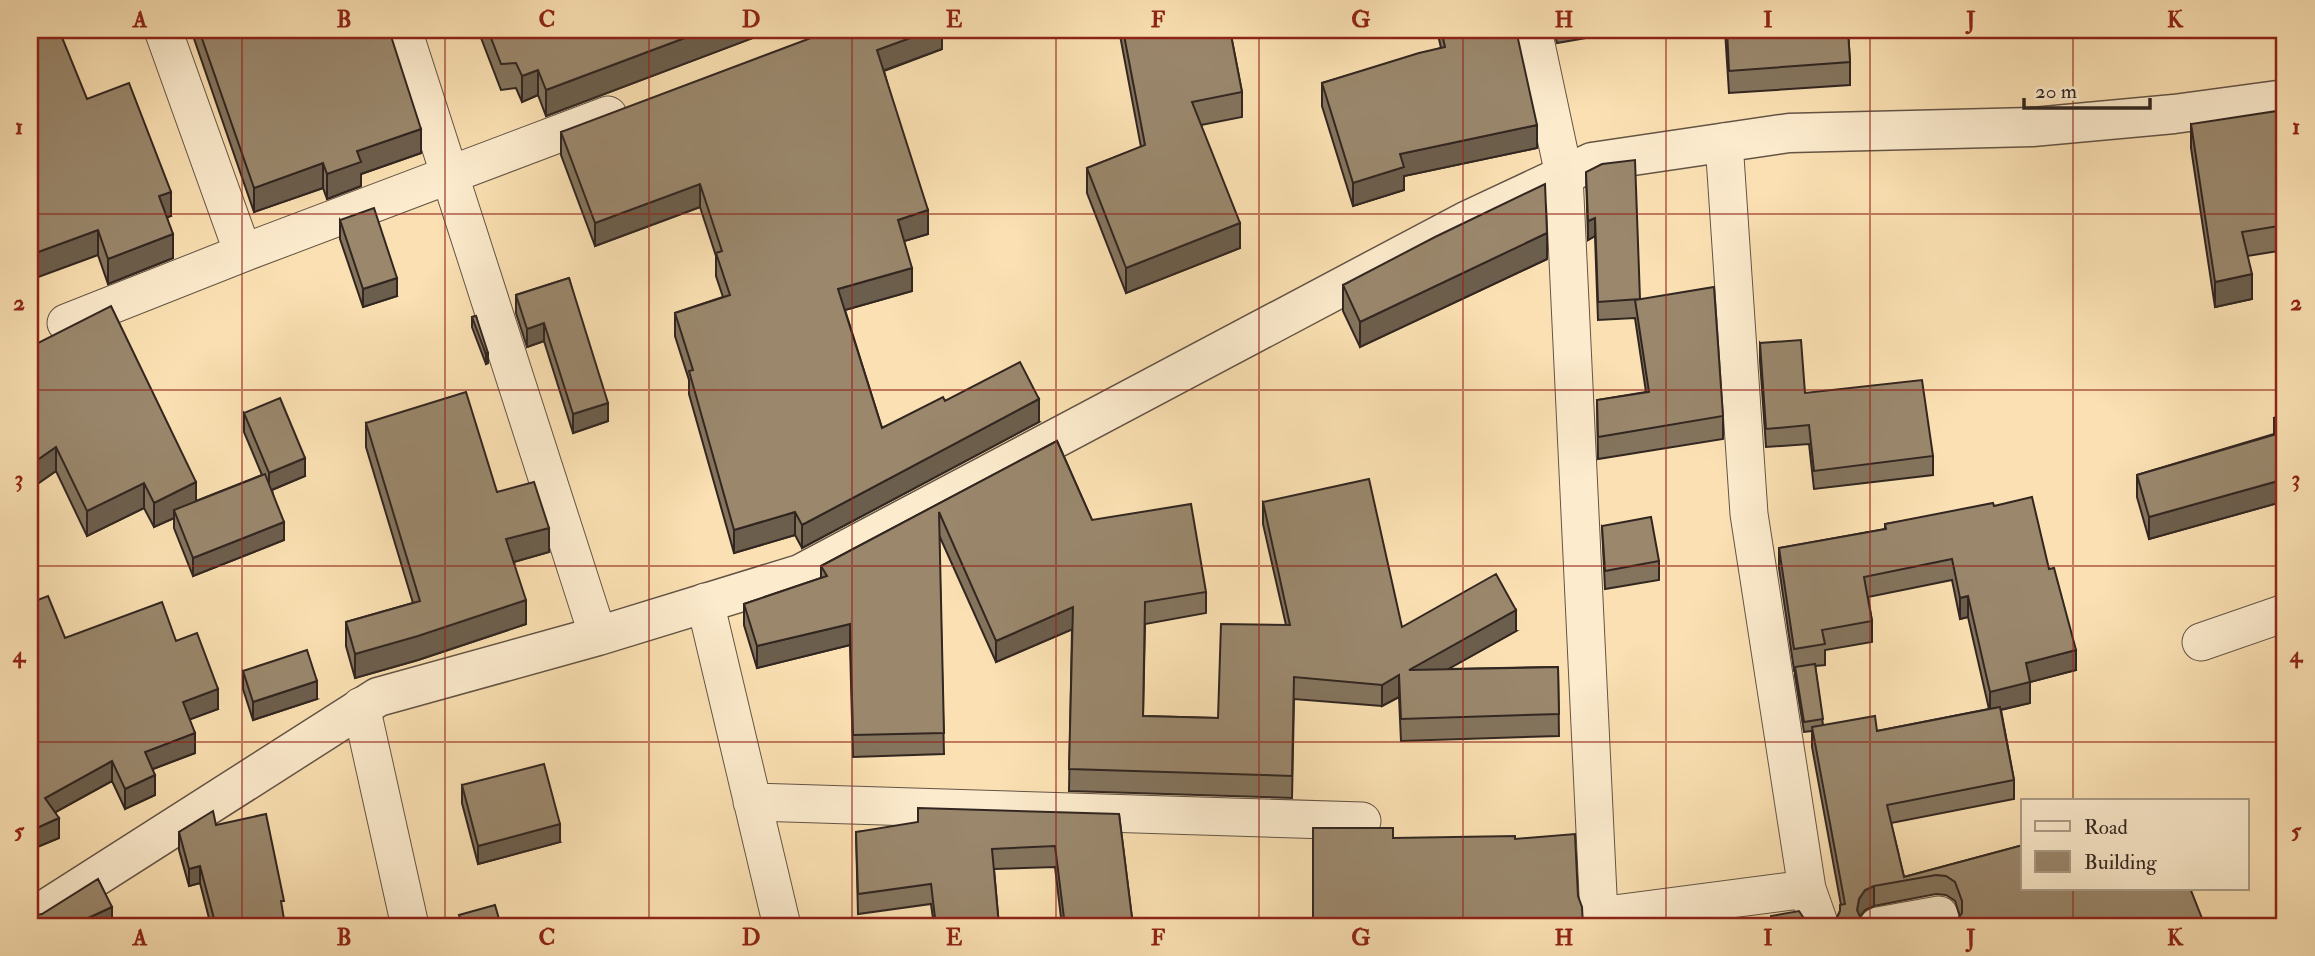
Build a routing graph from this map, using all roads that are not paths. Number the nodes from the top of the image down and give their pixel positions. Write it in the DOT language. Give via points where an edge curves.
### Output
graph roads {
  1 [pos="163,30"];
  2 [pos="403,30"];
  3 [pos="1533,30"];
  4 [pos="2285,99"];
  5 [pos="642,102"];
  6 [pos="1724,142"];
  7 [pos="450,174"];
  8 [pos="1564,175"];
  9 [pos="243,253"];
  10 [pos="66,323"];
  11 [pos="705,602"];
  12 [pos="2285,612"];
  13 [pos="598,636"];
  14 [pos="2201,642"];
  15 [pos="361,706"];
  16 [pos="752,802"];
  17 [pos="1362,821"];
  18 [pos="1807,888"];
  19 [pos="30,919"];
  20 [pos="410,926"];
  21 [pos="782,926"];
  22 [pos="1820,926"];
  23 [pos="1878,926"];
  24 [pos="1942,926"];
  1 -- 9 [label="street"];
  2 -- 7 [label="street"];
  3 -- 8 [label="street"];
  4 -- 6 [label="street" via="2032,127 1789,133"];
  5 -- 7 [label="street"];
  6 -- 8 [label="street" via="1592,162"];
  6 -- 18 [label="street" via="1749,514"];
  7 -- 9 [label="street"];
  7 -- 13 [label="street"];
  8 -- 11 [label="street" via="1466,221 800,574"];
  8 -- 18 [label="street" via="1599,916"];
  9 -- 10 [label="street"];
  11 -- 13 [label="street"];
  11 -- 16 [label="street"];
  12 -- 14 [label="street"];
  13 -- 15 [label="street" via="379,697"];
  15 -- 19 [label="street"];
  15 -- 20 [label="street"];
  16 -- 17 [label="street"];
  16 -- 21 [label="street"];
  18 -- 22 [label="street"];
  23 -- 24 [label="street" via="1939,915"];
}
